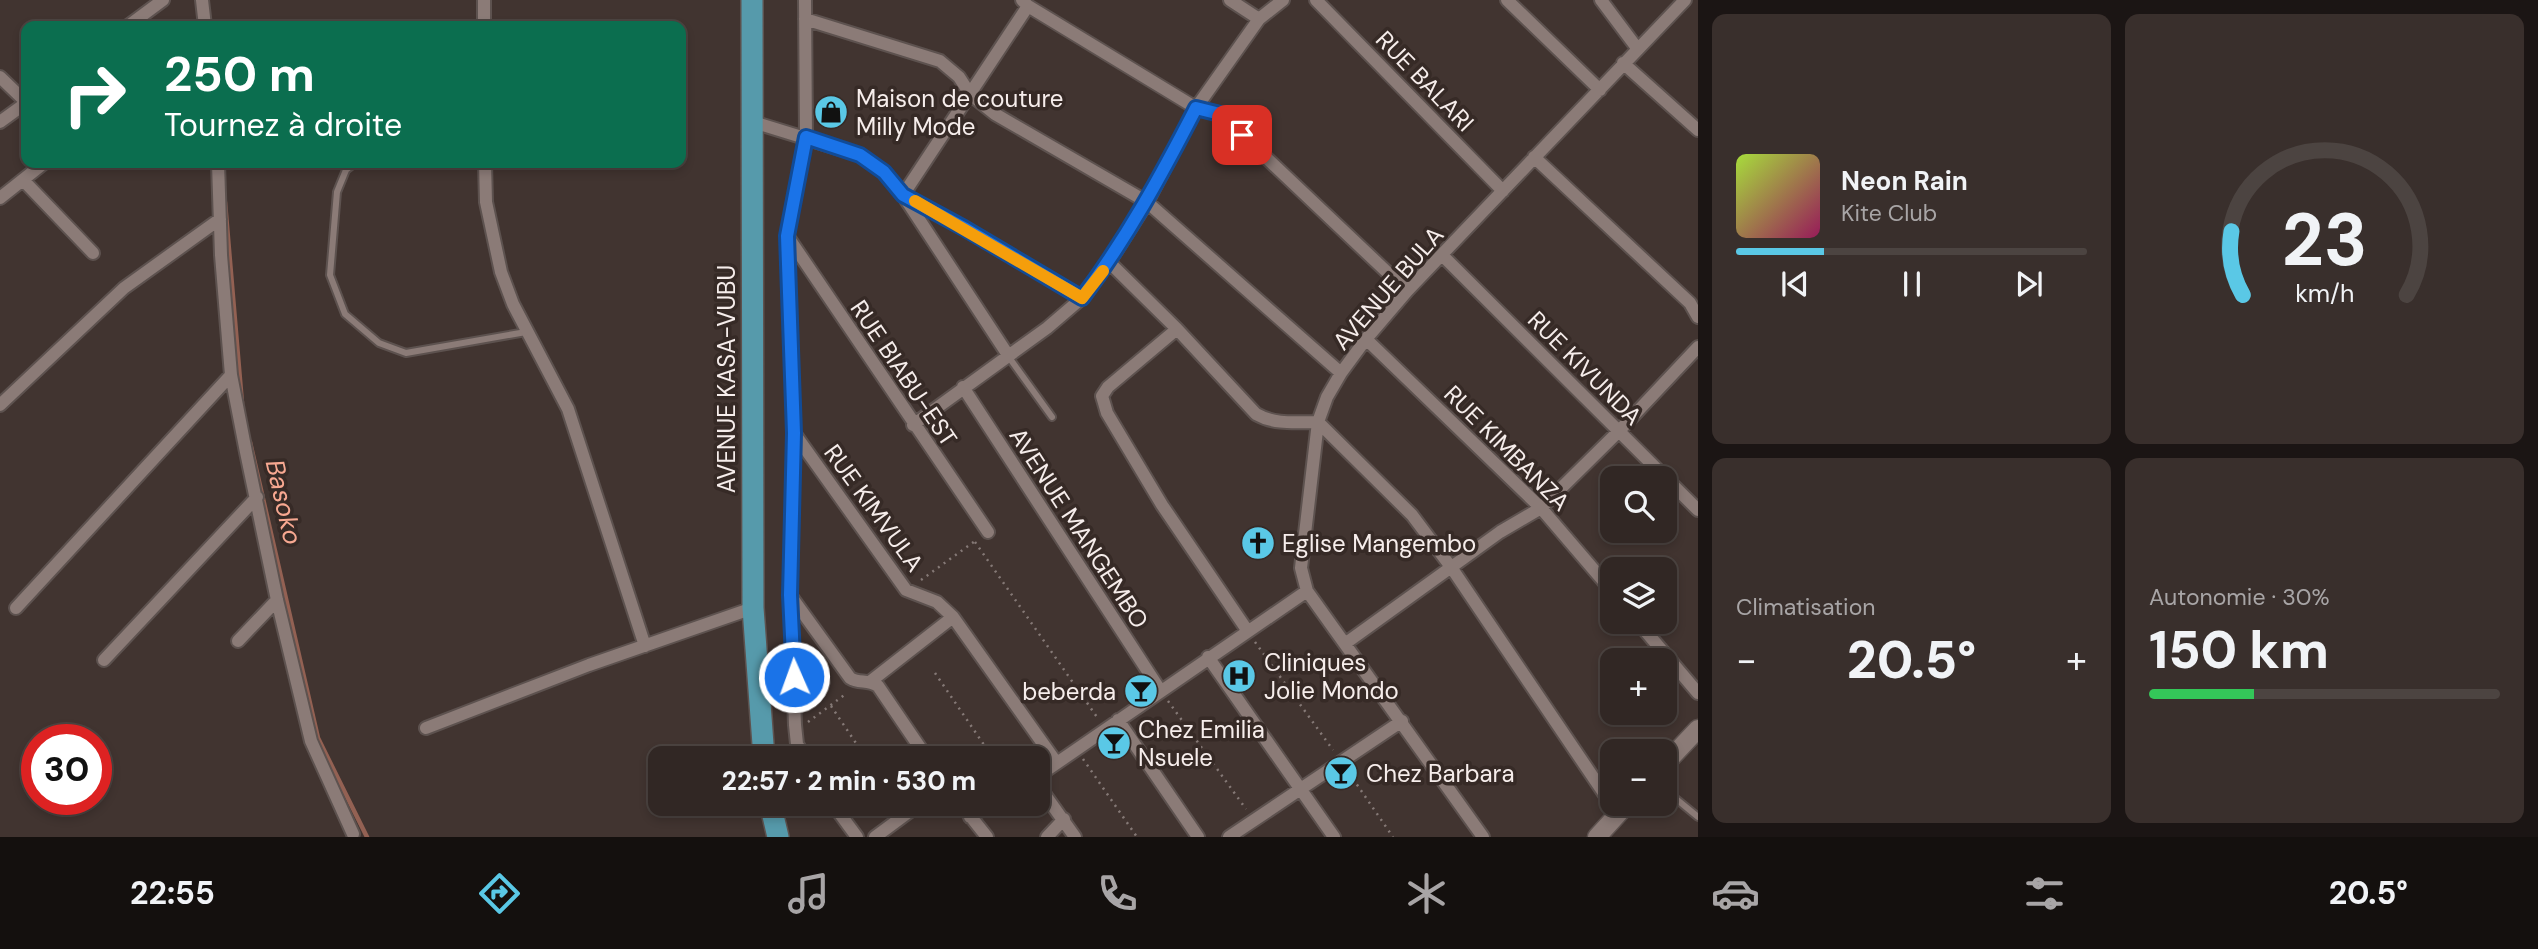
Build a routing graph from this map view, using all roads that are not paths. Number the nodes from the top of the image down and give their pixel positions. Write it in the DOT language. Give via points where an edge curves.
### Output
graph roads {
  1 [pos="163,0"];
  2 [pos="202,0"];
  3 [pos="484,0"];
  4 [pos="752,0"];
  5 [pos="805,0"];
  6 [pos="1230,0"];
  7 [pos="1283,0"];
  8 [pos="1316,0"];
  9 [pos="1507,0"];
  10 [pos="1601,0"];
  11 [pos="1685,0"];
  12 [pos="1025,3"];
  13 [pos="805,19"];
  14 [pos="1259,19"];
  15 [pos="135,21"];
  16 [pos="204,21"];
  17 [pos="484,21"];
  18 [pos="1637,48"];
  19 [pos="1623,63"];
  20 [pos="0,77"];
  21 [pos="1601,90"];
  22 [pos="970,94"];
  23 [pos="21,97"];
  24 [pos="21,106"];
  25 [pos="1196,108"];
  26 [pos="0,122"];
  27 [pos="753,122"];
  28 [pos="1698,130"];
  29 [pos="806,137"];
  30 [pos="1534,157"];
  31 [pos="38,168"];
  32 [pos="218,168"];
  33 [pos="349,168"];
  34 [pos="485,168"];
  35 [pos="23,180"];
  36 [pos="1503,191"];
  37 [pos="903,195"];
  38 [pos="0,198"];
  39 [pos="1147,202"];
  40 [pos="220,219"];
  41 [pos="787,236"];
  42 [pos="93,253"];
  43 [pos="1443,256"];
  44 [pos="1109,262"];
  45 [pos="1407,291"];
  46 [pos="1082,298"];
  47 [pos="1698,317"];
  48 [pos="1177,329"];
  49 [pos="528,332"];
  50 [pos="1366,339"];
  51 [pos="1698,347"];
  52 [pos="1008,355"];
  53 [pos="1341,373"];
  54 [pos="231,375"];
  55 [pos="963,387"];
  56 [pos="0,405"];
  57 [pos="1052,417"];
  58 [pos="1318,422"];
  59 [pos="914,425"];
  60 [pos="1619,430"];
  61 [pos="794,433"];
  62 [pos="257,497"];
  63 [pos="1541,508"];
  64 [pos="1698,510"];
  65 [pos="988,531"];
  66 [pos="1451,567"];
  67 [pos="1600,577"];
  68 [pos="1307,591"];
  69 [pos="790,595"];
  70 [pos="276,600"];
  71 [pos="16,608"];
  72 [pos="753,608"];
  73 [pos="953,617"];
  74 [pos="1247,631"];
  75 [pos="1648,634"];
  76 [pos="238,641"];
  77 [pos="1346,643"];
  78 [pos="645,646"];
  79 [pos="1208,657"];
  80 [pos="104,660"];
  81 [pos="867,681"];
  82 [pos="1160,690"];
  83 [pos="1698,693"];
  84 [pos="1118,720"];
  85 [pos="1402,721"];
  86 [pos="426,728"];
  87 [pos="1698,729"];
  88 [pos="763,746"];
  89 [pos="798,746"];
  90 [pos="919,746"];
  91 [pos="1677,751"];
  92 [pos="1056,762"];
  93 [pos="1050,767"];
  94 [pos="1600,776"];
  95 [pos="1302,789"];
  96 [pos="1677,800"];
  97 [pos="1050,802"];
  98 [pos="773,816"];
  99 [pos="842,816"];
  100 [pos="903,816"];
  101 [pos="1616,816"];
  102 [pos="970,817"];
  103 [pos="1698,817"];
  104 [pos="1063,820"];
  105 [pos="353,834"];
  106 [pos="778,837"];
  107 [pos="857,837"];
  108 [pos="875,837"];
  109 [pos="987,837"];
  110 [pos="1047,837"];
  111 [pos="1076,837"];
  112 [pos="1198,837"];
  113 [pos="1229,837"];
  114 [pos="1334,837"];
  115 [pos="1483,837"];
  116 [pos="1597,837"];
  1 -- 15 [label="street"];
  2 -- 16 [label="street"];
  3 -- 17 [label="street"];
  4 -- 27 [label="main road, AVENUE KASA-VUBU"];
  5 -- 13 [label="street"];
  6 -- 14 [label="street"];
  7 -- 14 [label="street"];
  8 -- 36 [label="street, RUE BALARI"];
  9 -- 21 [label="street"];
  10 -- 18 [label="street"];
  11 -- 18 [label="street, AVENUE BULA"];
  12 -- 22 [label="street"];
  12 -- 25 [label="street"];
  13 -- 22 [label="street" via="940,61"];
  13 -- 29 [label="street"];
  14 -- 25 [label="street"];
  18 -- 19 [label="street, AVENUE BULA"];
  19 -- 21 [label="street, AVENUE BULA"];
  19 -- 28 [label="street"];
  20 -- 23 [label="street"];
  21 -- 30 [label="street, AVENUE BULA"];
  22 -- 37 [label="street"];
  22 -- 39 [label="street" via="995,114"];
  24 -- 26 [label="street"];
  25 -- 39 [label="street"];
  25 -- 45 [label="street" via="1220,114"];
  27 -- 29 [label="street"];
  27 -- 72 [label="main road, AVENUE KASA-VUBU"];
  29 -- 37 [label="street" via="860,155 884,172"];
  29 -- 41 [label="street"];
  30 -- 36 [label="street, AVENUE BULA"];
  30 -- 47 [label="street" via="1690,303"];
  31 -- 35 [label="street"];
  32 -- 40 [label="street"];
  33 -- 49 [label="lane" via="337,192 330,275 345,314 379,342 407,353"];
  34 -- 49 [label="street" via="486,202 501,272"];
  35 -- 38 [label="street"];
  35 -- 42 [label="street"];
  36 -- 43 [label="street, AVENUE BULA"];
  37 -- 46 [label="street"];
  37 -- 52 [label="street"];
  39 -- 44 [label="street"];
  39 -- 53 [label="street"];
  40 -- 54 [label="street"];
  40 -- 56 [label="street" via="124,288"];
  41 -- 59 [label="street, RUE BIABU-EST"];
  41 -- 61 [label="street"];
  43 -- 45 [label="street, AVENUE BULA"];
  43 -- 60 [label="street, RUE KIVUNDA"];
  44 -- 46 [label="street"];
  44 -- 48 [label="street"];
  45 -- 50 [label="street, AVENUE BULA"];
  46 -- 52 [label="street"];
  48 -- 58 [label="street" via="1256,414 1277,421"];
  48 -- 74 [label="street" via="1102,396 1107,413 1162,505"];
  49 -- 78 [label="street" via="568,409"];
  50 -- 53 [label="street, AVENUE BULA"];
  50 -- 63 [label="street, RUE KIMBANZA"];
  51 -- 60 [label="street"];
  52 -- 55 [label="street"];
  52 -- 57 [label="lane"];
  53 -- 58 [label="street, AVENUE BULA"];
  54 -- 62 [label="street"];
  54 -- 71 [label="street"];
  55 -- 59 [label="street"];
  55 -- 82 [label="street, AVENUE MANGEMBO"];
  58 -- 66 [label="street" via="1412,515"];
  58 -- 68 [label="street, AVENUE BULA" via="1301,568"];
  59 -- 65 [label="street, RUE BIABU-EST"];
  60 -- 63 [label="street"];
  60 -- 64 [label="street, RUE KIVUNDA"];
  61 -- 69 [label="street"];
  61 -- 73 [label="street, RUE KIMVULA" via="906,590 937,602"];
  62 -- 70 [label="street"];
  62 -- 80 [label="street"];
  63 -- 66 [label="street"];
  63 -- 67 [label="street, RUE KIMBANZA"];
  66 -- 77 [label="street"];
  66 -- 94 [label="street"];
  68 -- 74 [label="street"];
  68 -- 77 [label="street, AVENUE BULA"];
  69 -- 81 [label="street" via="850,678"];
  69 -- 89 [label="street"];
  70 -- 76 [label="street"];
  70 -- 105 [label="street" via="310,741"];
  72 -- 78 [label="street"];
  72 -- 88 [label="main road, AVENUE KASA-VUBU"];
  73 -- 81 [label="street"];
  73 -- 92 [label="street, RUE KIMVULA"];
  74 -- 79 [label="street"];
  75 -- 83 [label="street"];
  77 -- 85 [label="street, AVENUE BULA"];
  78 -- 86 [label="street"];
  79 -- 82 [label="street"];
  79 -- 95 [label="street"];
  81 -- 90 [label="street" via="878,686"];
  82 -- 84 [label="street"];
  84 -- 92 [label="street"];
  84 -- 112 [label="street"];
  85 -- 95 [label="street"];
  85 -- 115 [label="street, AVENUE BULA"];
  87 -- 91 [label="street"];
  92 -- 93 [label="street"];
  95 -- 113 [label="street"];
  95 -- 114 [label="street"];
  96 -- 103 [label="lane"];
  97 -- 104 [label="street"];
  98 -- 106 [label="main road"];
  99 -- 107 [label="street"];
  100 -- 108 [label="street"];
  101 -- 116 [label="street"];
  102 -- 109 [label="street"];
  104 -- 110 [label="street"];
  104 -- 111 [label="street"];
}
